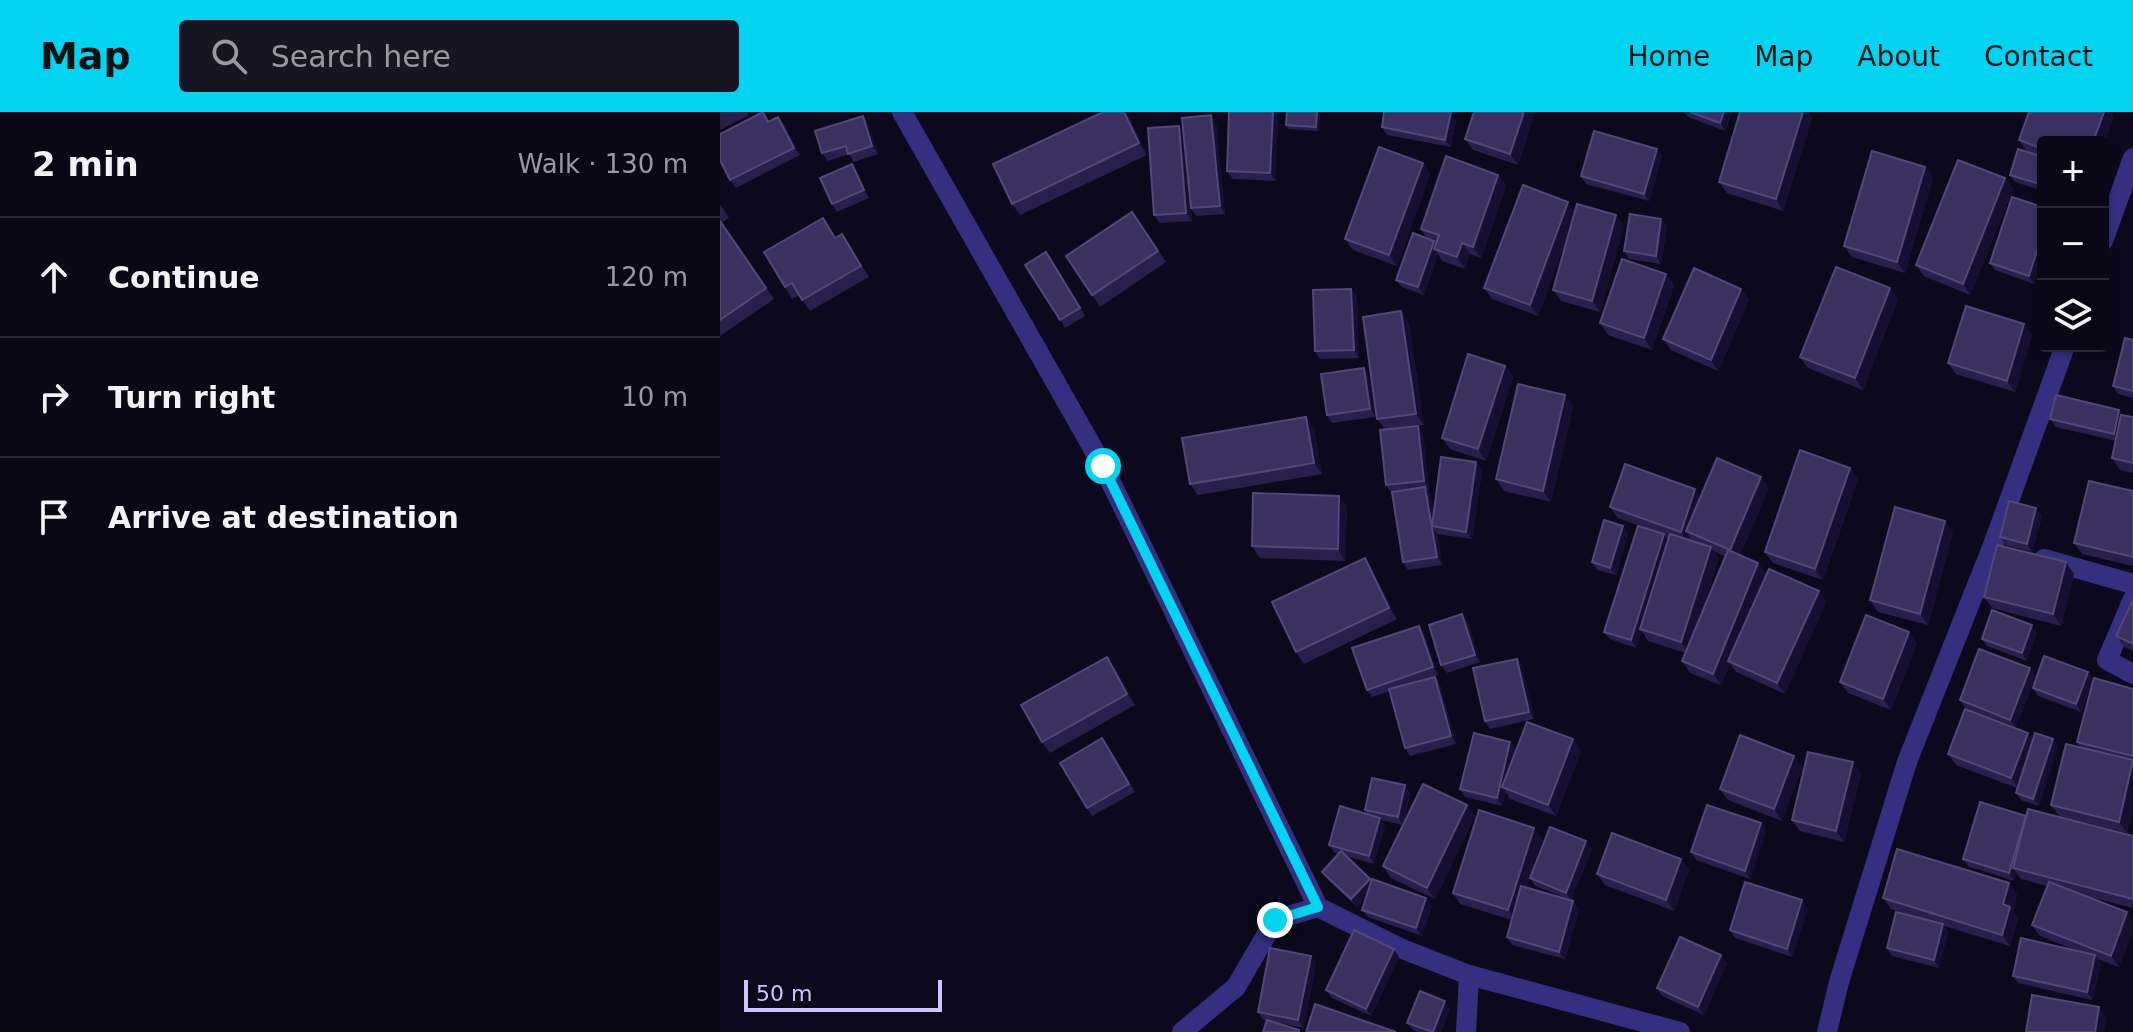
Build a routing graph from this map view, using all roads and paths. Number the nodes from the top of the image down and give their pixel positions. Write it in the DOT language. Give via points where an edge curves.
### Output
graph roads {
  1 [pos="902,112"];
  2 [pos="2133,158"];
  3 [pos="2109,224"];
  4 [pos="2063,352"];
  5 [pos="2007,549"];
  6 [pos="2133,584"];
  7 [pos="2133,599"];
  8 [pos="2133,674"];
  9 [pos="1318,907"];
  10 [pos="1469,975"];
  11 [pos="1182,1032"];
  12 [pos="1466,1032"];
  13 [pos="1680,1032"];
  14 [pos="1827,1032"];
  1 -- 9 [label="street" via="1103,466"];
  2 -- 3 [label="street"];
  4 -- 5 [label="street"];
  5 -- 6 [label="street"];
  5 -- 14 [label="street" via="1907,762"];
  7 -- 8 [label="street" via="2107,660"];
  9 -- 10 [label="street"];
  9 -- 11 [label="street" via="1275,920 1236,987"];
  10 -- 12 [label="street"];
  10 -- 13 [label="street"];
}
